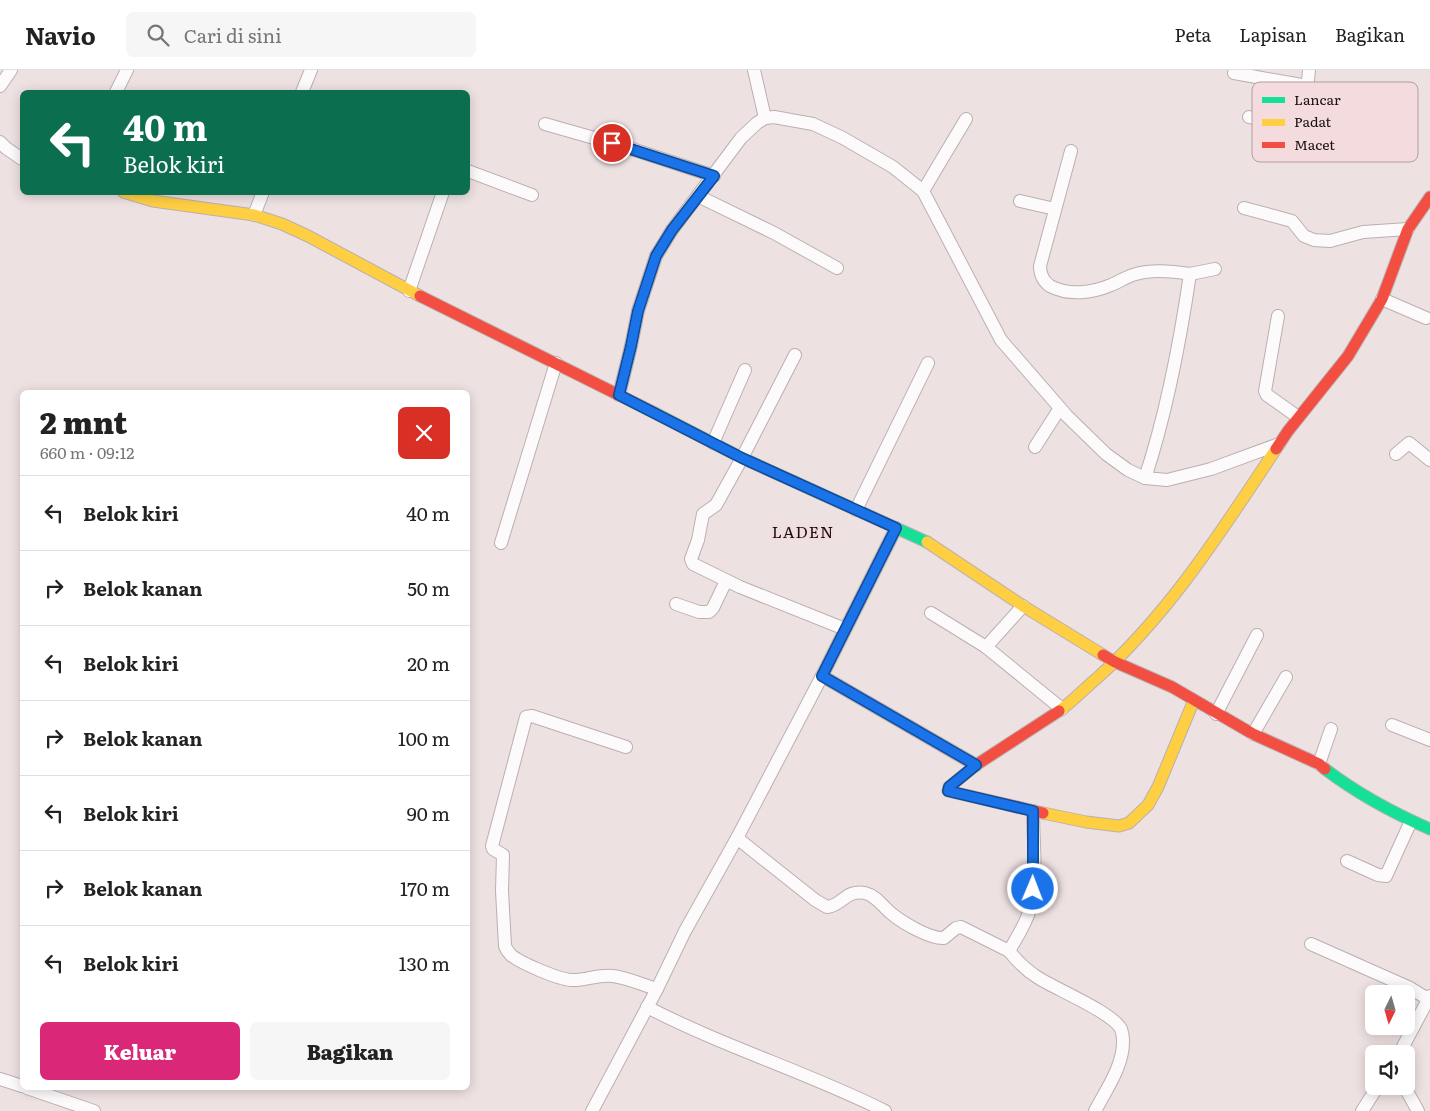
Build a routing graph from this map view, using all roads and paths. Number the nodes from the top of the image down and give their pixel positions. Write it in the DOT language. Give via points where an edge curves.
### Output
graph roads {
  1 [pos="12,70"];
  2 [pos="127,70"];
  3 [pos="311,70"];
  4 [pos="754,70"];
  5 [pos="1234,73"];
  6 [pos="1285,82"];
  7 [pos="0,86"];
  8 [pos="117,90"];
  9 [pos="303,90"];
  10 [pos="1249,117"];
  11 [pos="764,118"];
  12 [pos="1252,118"];
  13 [pos="966,120"];
  14 [pos="545,124"];
  15 [pos="2,148"];
  16 [pos="1071,151"];
  17 [pos="20,158"];
  18 [pos="470,172"];
  19 [pos="714,176"];
  20 [pos="923,191"];
  21 [pos="134,195"];
  22 [pos="262,195"];
  23 [pos="442,195"];
  24 [pos="532,195"];
  25 [pos="698,196"];
  26 [pos="1430,197"];
  27 [pos="1020,201"];
  28 [pos="1244,208"];
  29 [pos="1055,210"];
  30 [pos="254,215"];
  31 [pos="1408,230"];
  32 [pos="837,268"];
  33 [pos="1215,269"];
  34 [pos="1190,274"];
  35 [pos="409,291"];
  36 [pos="1382,299"];
  37 [pos="1278,316"];
  38 [pos="1426,318"];
  39 [pos="795,355"];
  40 [pos="556,363"];
  41 [pos="928,363"];
  42 [pos="745,370"];
  43 [pos="619,395"];
  44 [pos="1060,408"];
  45 [pos="1298,417"];
  46 [pos="713,443"];
  47 [pos="1279,444"];
  48 [pos="1034,447"];
  49 [pos="1396,454"];
  50 [pos="742,458"];
  51 [pos="1430,460"];
  52 [pos="1145,478"];
  53 [pos="856,510"];
  54 [pos="896,528"];
  55 [pos="501,543"];
  56 [pos="726,581"];
  57 [pos="676,604"];
  58 [pos="1023,606"];
  59 [pos="931,613"];
  60 [pos="845,629"];
  61 [pos="1257,635"];
  62 [pos="986,647"];
  63 [pos="1115,662"];
  64 [pos="822,676"];
  65 [pos="1286,677"];
  66 [pos="1194,700"];
  67 [pos="1062,709"];
  68 [pos="1216,714"];
  69 [pos="1392,725"];
  70 [pos="1331,730"];
  71 [pos="1253,734"];
  72 [pos="1430,740"];
  73 [pos="626,747"];
  74 [pos="1319,764"];
  75 [pos="976,765"];
  76 [pos="1033,811"];
  77 [pos="1411,821"];
  78 [pos="1430,829"];
  79 [pos="737,838"];
  80 [pos="1346,861"];
  81 [pos="1311,944"];
  82 [pos="1010,951"];
  83 [pos="657,989"];
  84 [pos="1429,997"];
  85 [pos="647,1008"];
  86 [pos="1404,1045"];
  87 [pos="0,1079"];
  88 [pos="20,1085"];
  89 [pos="33,1090"];
  90 [pos="1372,1095"];
  91 [pos="1409,1095"];
  92 [pos="94,1111"];
  93 [pos="592,1111"];
  94 [pos="885,1111"];
  95 [pos="1095,1111"];
  96 [pos="1362,1111"];
  97 [pos="1418,1111"];
  1 -- 7 [label="street"];
  2 -- 8 [label="street"];
  3 -- 9 [label="street"];
  4 -- 11 [label="street"];
  5 -- 6 [label="street"];
  10 -- 12 [label="street"];
  11 -- 19 [label="street" via="741,138"];
  11 -- 20 [label="street" via="813,124 893,167"];
  13 -- 20 [label="street"];
  14 -- 19 [label="street"];
  15 -- 17 [label="street"];
  16 -- 29 [label="street"];
  18 -- 24 [label="street"];
  19 -- 25 [label="street"];
  20 -- 44 [label="street" via="1001,340"];
  21 -- 30 [label="street" via="153,201"];
  22 -- 30 [label="street"];
  23 -- 35 [label="street"];
  25 -- 32 [label="street"];
  25 -- 43 [label="street" via="656,256 638,311"];
  26 -- 31 [label="street"];
  27 -- 29 [label="street"];
  28 -- 31 [label="street" via="1292,221 1304,236 1314,240 1330,240 1363,232"];
  29 -- 34 [label="street" via="1040,270 1046,283 1055,288 1090,292 1134,274 1172,271"];
  30 -- 35 [label="street" via="308,236"];
  31 -- 36 [label="street"];
  33 -- 34 [label="street"];
  34 -- 52 [label="street" via="1168,393"];
  35 -- 40 [label="street"];
  36 -- 38 [label="street"];
  36 -- 45 [label="street" via="1348,356"];
  37 -- 45 [label="street" via="1265,393"];
  39 -- 50 [label="street"];
  40 -- 43 [label="street"];
  40 -- 55 [label="street"];
  41 -- 53 [label="street"];
  42 -- 46 [label="street"];
  43 -- 46 [label="street"];
  44 -- 48 [label="street"];
  44 -- 52 [label="street" via="1106,454"];
  45 -- 47 [label="street"];
  46 -- 50 [label="street"];
  47 -- 52 [label="street" via="1211,469 1167,480"];
  47 -- 63 [label="street" via="1193,572"];
  49 -- 51 [label="street" via="1409,443"];
  50 -- 53 [label="street"];
  50 -- 56 [label="street" via="716,505 703,514 692,557 694,564"];
  53 -- 54 [label="street"];
  54 -- 58 [label="street" via="934,545"];
  54 -- 60 [label="street"];
  56 -- 57 [label="street" via="709,612"];
  56 -- 60 [label="street"];
  58 -- 62 [label="street"];
  58 -- 63 [label="street"];
  59 -- 62 [label="street"];
  60 -- 64 [label="street"];
  61 -- 68 [label="street"];
  62 -- 67 [label="street"];
  63 -- 66 [label="street"];
  63 -- 67 [label="street"];
  64 -- 75 [label="street"];
  64 -- 79 [label="street"];
  65 -- 71 [label="street"];
  66 -- 68 [label="street"];
  66 -- 76 [label="street" via="1158,787 1148,805 1129,823 1119,826 1102,824"];
  67 -- 75 [label="street"];
  68 -- 71 [label="street"];
  69 -- 72 [label="street"];
  70 -- 74 [label="street"];
  71 -- 74 [label="street"];
  73 -- 83 [label="street" via="532,716 526,717 492,846 503,855 506,951 564,979 615,976"];
  74 -- 77 [label="street" via="1349,787"];
  75 -- 76 [label="street" via="948,791"];
  76 -- 82 [label="street" via="1032,898 1026,919"];
  77 -- 78 [label="street"];
  77 -- 80 [label="street" via="1386,876 1378,876"];
  79 -- 82 [label="street" via="827,907 853,892 867,894 893,915 932,937 946,938 961,927"];
  79 -- 83 [label="street"];
  81 -- 84 [label="street"];
  82 -- 95 [label="street" via="1036,977 1103,1013 1121,1029 1124,1040 1122,1055"];
  83 -- 85 [label="street"];
  84 -- 86 [label="street"];
  85 -- 93 [label="street"];
  85 -- 94 [label="street"];
  87 -- 88 [label="street"];
  89 -- 92 [label="street"];
  90 -- 96 [label="street"];
  91 -- 97 [label="street"];
}
